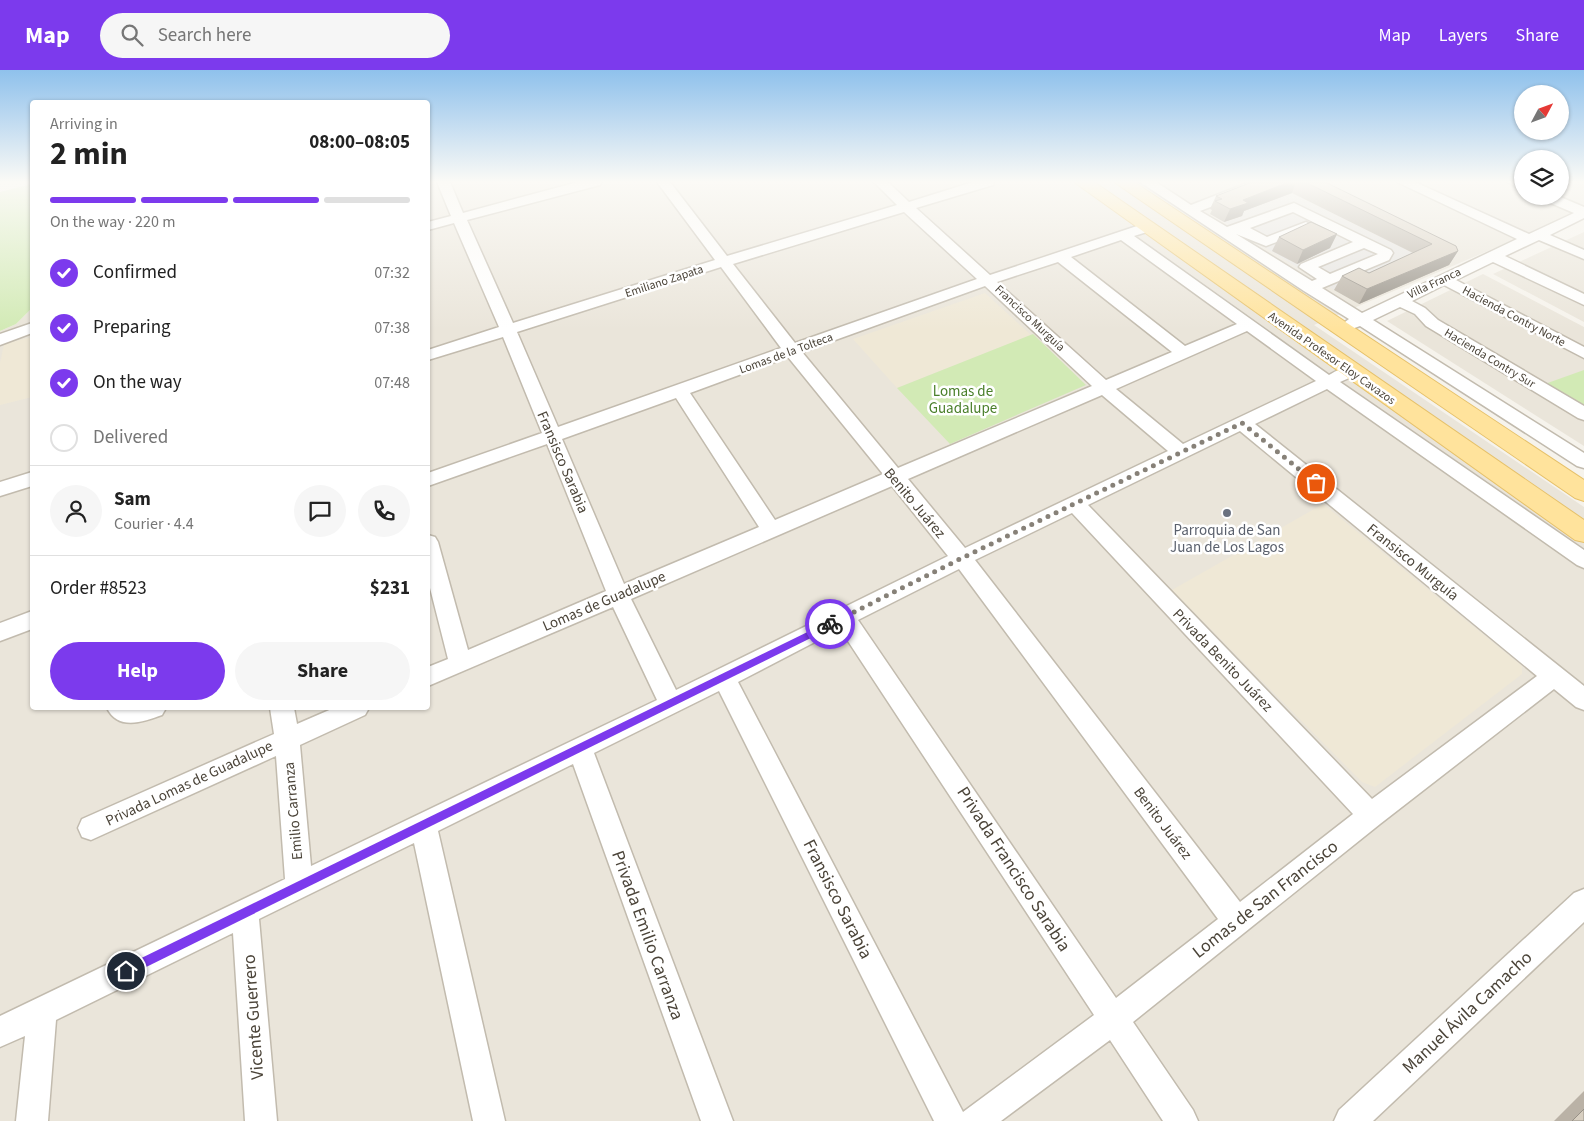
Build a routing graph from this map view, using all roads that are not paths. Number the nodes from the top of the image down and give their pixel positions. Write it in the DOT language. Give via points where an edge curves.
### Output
graph roads {
  1 [pos="465,231"];
  2 [pos="700,231"];
  3 [pos="825,231"];
  4 [pos="932,231"];
  5 [pos="1135,231"];
  6 [pos="1149,231"];
  7 [pos="1195,231"];
  8 [pos="1232,231"];
  9 [pos="1234,231"];
  10 [pos="1293,231"];
  11 [pos="1307,231"];
  12 [pos="1344,231"];
  13 [pos="1520,231"];
  14 [pos="1546,231"];
  15 [pos="1123,235"];
  16 [pos="1534,237"];
  17 [pos="1365,242"];
  18 [pos="1345,250"];
  19 [pos="1584,255"];
  20 [pos="1060,256"];
  21 [pos="1493,256"];
  22 [pos="1451,259"];
  23 [pos="723,262"];
  24 [pos="1468,267"];
  25 [pos="1443,279"];
  26 [pos="988,280"];
  27 [pos="1328,280"];
  28 [pos="1309,288"];
  29 [pos="1399,300"];
  30 [pos="1584,300"];
  31 [pos="1359,319"];
  32 [pos="1249,325"];
  33 [pos="30,329"];
  34 [pos="1340,329"];
  35 [pos="508,330"];
  36 [pos="4,338"];
  37 [pos="792,351"];
  38 [pos="1184,353"];
  39 [pos="1584,353"];
  40 [pos="430,354"];
  41 [pos="1350,371"];
  42 [pos="1327,381"];
  43 [pos="1103,387"];
  44 [pos="680,391"];
  45 [pos="1584,414"];
  46 [pos="1242,423"];
  47 [pos="553,437"];
  48 [pos="1181,452"];
  49 [pos="1584,462"];
  50 [pos="893,476"];
  51 [pos="430,479"];
  52 [pos="30,480"];
  53 [pos="0,489"];
  54 [pos="1584,492"];
  55 [pos="1075,504"];
  56 [pos="770,529"];
  57 [pos="1584,533"];
  58 [pos="430,550"];
  59 [pos="962,558"];
  60 [pos="1584,560"];
  61 [pos="619,596"];
  62 [pos="844,617"];
  63 [pos="30,621"];
  64 [pos="0,632"];
  65 [pos="460,663"];
  66 [pos="430,676"];
  67 [pos="1554,676"];
  68 [pos="724,678"];
  69 [pos="1584,700"];
  70 [pos="671,704"];
  71 [pos="122,710"];
  72 [pos="148,710"];
  73 [pos="282,710"];
  74 [pos="352,710"];
  75 [pos="287,738"];
  76 [pos="580,748"];
  77 [pos="1372,815"];
  78 [pos="423,824"];
  79 [pos="91,828"];
  80 [pos="299,885"];
  81 [pos="1584,903"];
  82 [pos="245,912"];
  83 [pos="1237,920"];
  84 [pos="42,1012"];
  85 [pos="1113,1019"];
  86 [pos="0,1032"];
  87 [pos="32,1121"];
  88 [pos="261,1121"];
  89 [pos="489,1121"];
  90 [pos="717,1121"];
  91 [pos="951,1121"];
  92 [pos="975,1121"];
  93 [pos="1182,1121"];
  94 [pos="1350,1121"];
  1 -- 35 [label="street, Fransisco Sarabia"];
  2 -- 23 [label="street, Benito Juárez"];
  3 -- 23 [label="street, Emiliano Zapata"];
  4 -- 26 [label="street, Francisco Murguía"];
  5 -- 15 [label="street, Lomas de la Tolteca"];
  6 -- 41 [label="main road, Avenida Profesor Eloy Cavazos"];
  7 -- 34 [label="main road, Avenida Profesor Eloy Cavazos"];
  8 -- 28 [label="street"];
  9 -- 10 [label="street" via="1265,242"];
  11 -- 18 [label="street"];
  12 -- 17 [label="street"];
  13 -- 16 [label="street"];
  14 -- 16 [label="street, Villa Franca"];
  15 -- 20 [label="street, Lomas de la Tolteca"];
  15 -- 32 [label="street"];
  16 -- 19 [label="street"];
  16 -- 21 [label="street, Villa Franca"];
  17 -- 18 [label="street"];
  17 -- 27 [label="street" via="1386,255"];
  18 -- 27 [label="street" via="1306,267"];
  20 -- 26 [label="street, Lomas de la Tolteca"];
  20 -- 38 [label="street"];
  21 -- 24 [label="street, Villa Franca"];
  21 -- 30 [label="street"];
  22 -- 24 [label="street"];
  23 -- 35 [label="street, Emiliano Zapata"];
  23 -- 37 [label="street, Benito Juárez"];
  24 -- 25 [label="street, Villa Franca"];
  25 -- 29 [label="street, Villa Franca"];
  25 -- 39 [label="street, Hacienda Contry Norte"];
  26 -- 37 [label="street, Lomas de la Tolteca"];
  26 -- 43 [label="street, Francisco Murguía"];
  27 -- 28 [label="street"];
  28 -- 31 [label="street"];
  29 -- 31 [label="street, Villa Franca"];
  29 -- 45 [label="street, Hacienda Contry Sur"];
  31 -- 34 [label="street, Villa Franca"];
  31 -- 49 [label="street"];
  32 -- 38 [label="street, Lomas de Guadalupe"];
  32 -- 42 [label="street"];
  33 -- 36 [label="street"];
  34 -- 54 [label="main road, Avenida Profesor Eloy Cavazos"];
  35 -- 40 [label="street, Emiliano Zapata"];
  35 -- 47 [label="street, Fransisco Sarabia"];
  37 -- 44 [label="street, Lomas de la Tolteca"];
  37 -- 50 [label="street, Benito Juárez"];
  38 -- 43 [label="street, Lomas de Guadalupe"];
  41 -- 42 [label="street"];
  41 -- 57 [label="main road, Avenida Profesor Eloy Cavazos"];
  42 -- 46 [label="street"];
  42 -- 60 [label="street"];
  43 -- 48 [label="street, Francisco Murguía"];
  43 -- 50 [label="street, Lomas de Guadalupe"];
  44 -- 47 [label="street, Lomas de la Tolteca"];
  44 -- 56 [label="street"];
  46 -- 48 [label="street"];
  46 -- 67 [label="street, Fransisco Murguía"];
  47 -- 51 [label="street, Lomas de la Tolteca"];
  47 -- 61 [label="street, Fransisco Sarabia"];
  48 -- 55 [label="street"];
  50 -- 56 [label="street, Lomas de Guadalupe"];
  50 -- 59 [label="street, Benito Juárez"];
  52 -- 53 [label="street"];
  55 -- 59 [label="street"];
  55 -- 77 [label="street, Privada Benito Juárez"];
  56 -- 61 [label="street, Lomas de Guadalupe"];
  58 -- 65 [label="street"];
  59 -- 62 [label="street"];
  59 -- 83 [label="street, Benito Juárez"];
  61 -- 65 [label="street, Lomas de Guadalupe"];
  61 -- 70 [label="street, Fransisco Sarabia"];
  62 -- 68 [label="street"];
  62 -- 85 [label="street, Privada Francisco Sarabia"];
  63 -- 64 [label="street"];
  65 -- 66 [label="street, Lomas de Guadalupe"];
  67 -- 69 [label="street, Fransisco Murguía"];
  67 -- 77 [label="street, Lomas de San Francisco"];
  68 -- 70 [label="street"];
  68 -- 91 [label="street, Fransisco Sarabia"];
  70 -- 76 [label="street"];
  71 -- 72 [label="street" via="128,714"];
  73 -- 75 [label="street, Emilio Carranza"];
  74 -- 75 [label="street"];
  75 -- 79 [label="street, Privada Lomas de Guadalupe"];
  75 -- 80 [label="street, Emilio Carranza"];
  76 -- 78 [label="street"];
  76 -- 90 [label="street, Privada Emilio Carranza"];
  77 -- 83 [label="street, Lomas de San Francisco"];
  78 -- 80 [label="street"];
  78 -- 89 [label="street"];
  80 -- 82 [label="street"];
  81 -- 94 [label="street, Manuel Ávila Camacho"];
  82 -- 84 [label="street"];
  82 -- 88 [label="street, Vicente Guerrero"];
  83 -- 85 [label="street, Lomas de San Francisco"];
  84 -- 86 [label="street"];
  84 -- 87 [label="street"];
  85 -- 92 [label="street, Lomas de San Francisco"];
  85 -- 93 [label="street, Privada Francisco Sarabia"];
}
